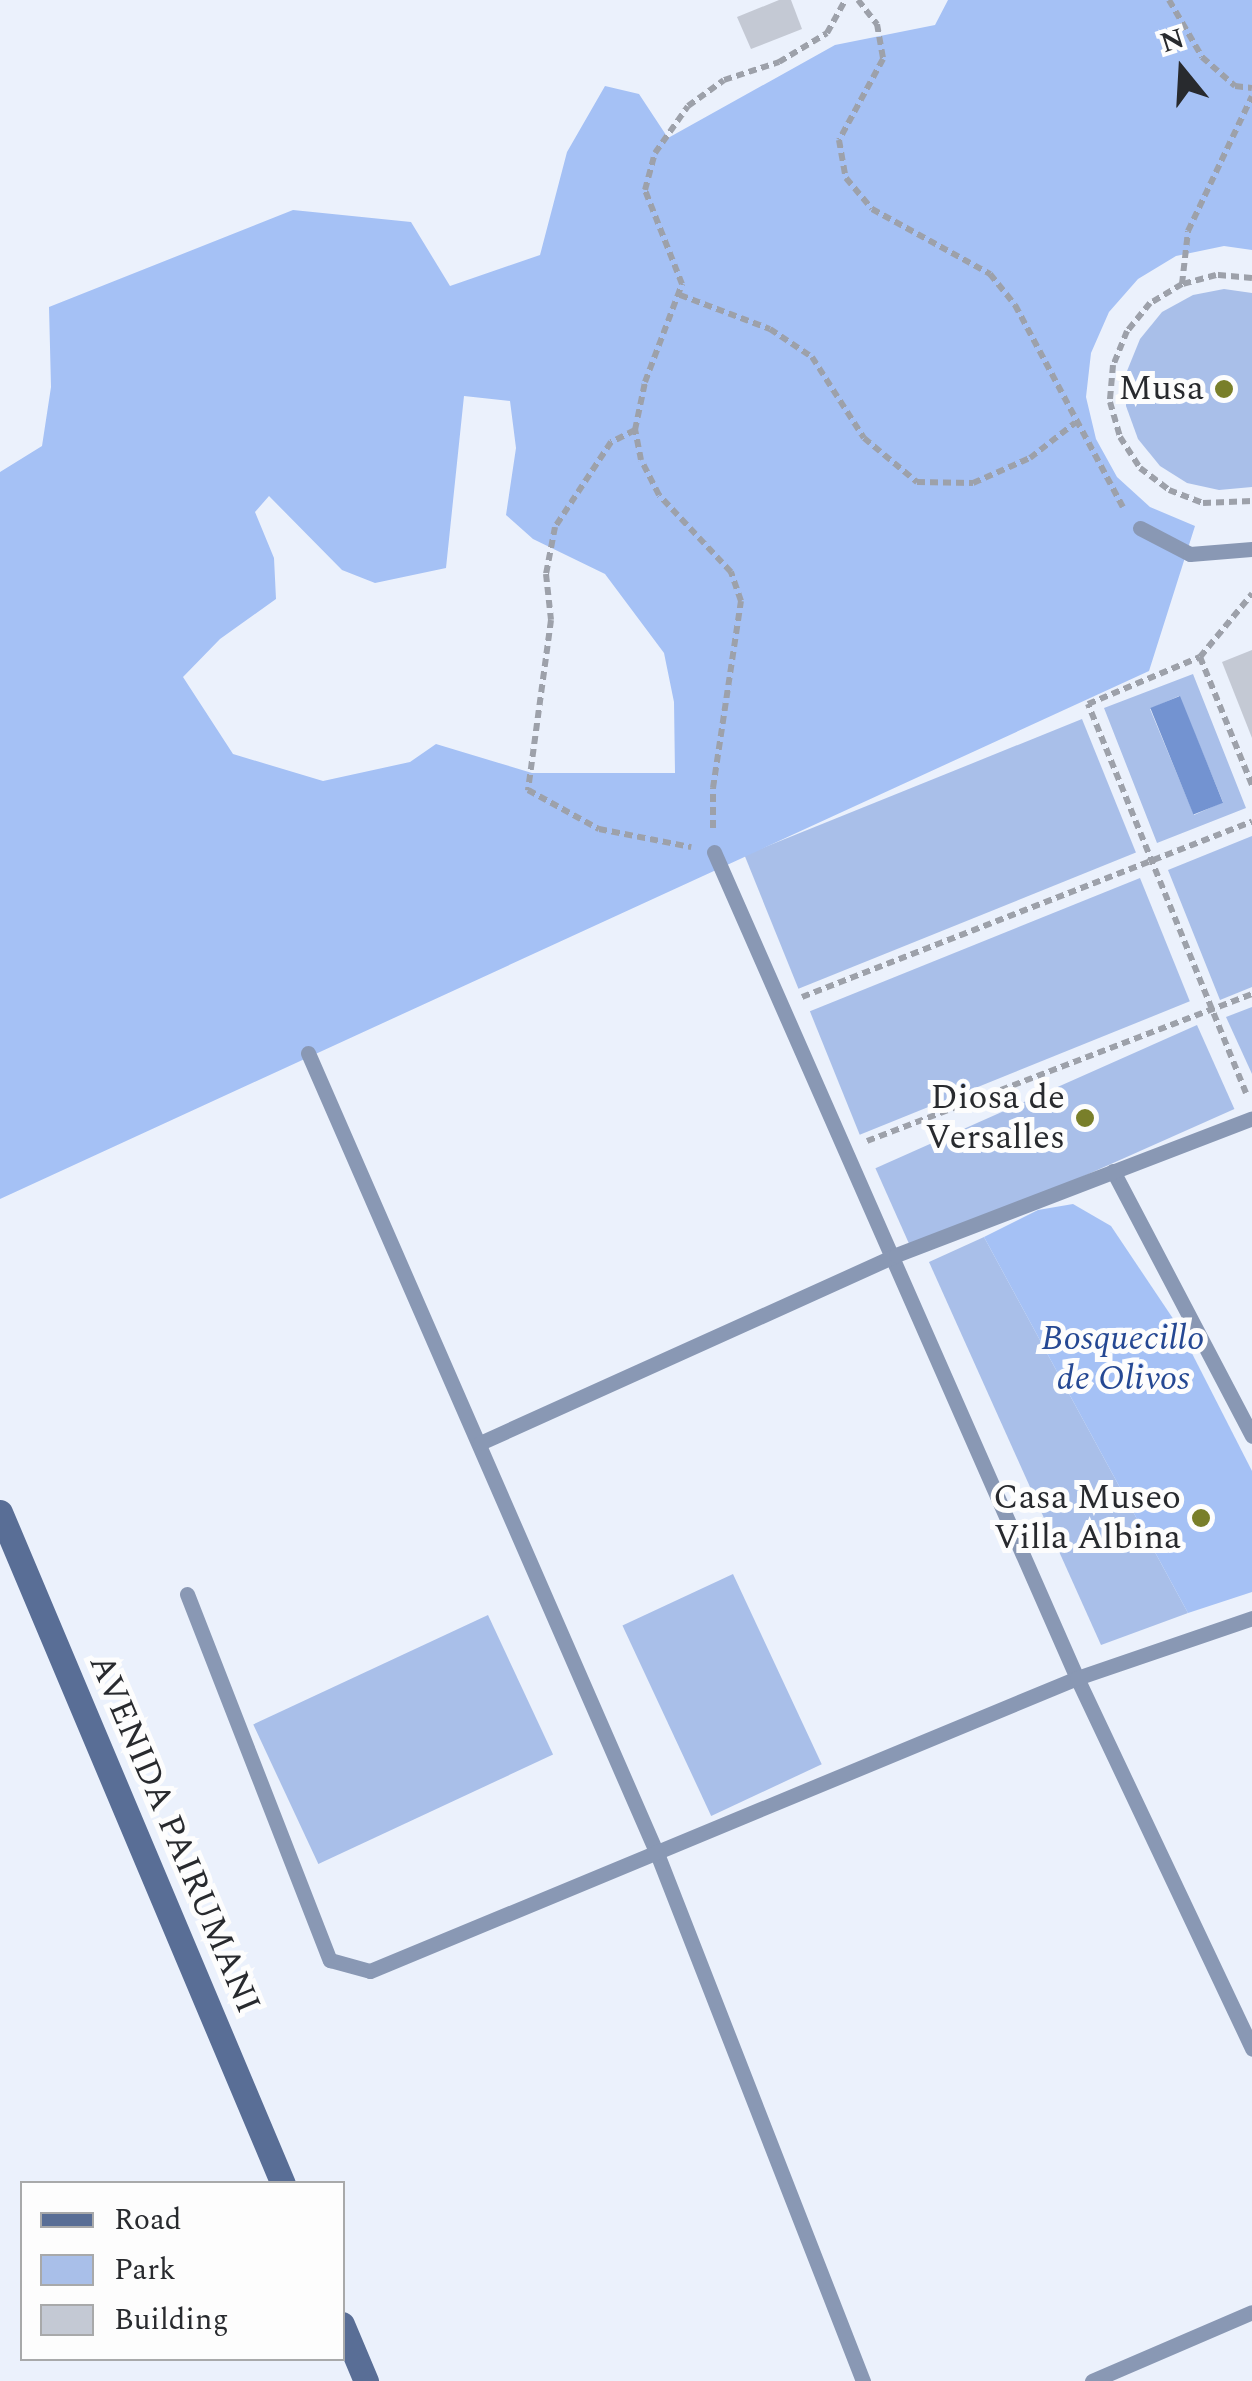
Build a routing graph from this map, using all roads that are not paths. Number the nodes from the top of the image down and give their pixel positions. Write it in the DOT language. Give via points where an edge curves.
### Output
graph roads {
  1 [pos="1140,528"];
  2 [pos="1252,549"];
  3 [pos="714,852"];
  4 [pos="308,1052"];
  5 [pos="1252,1118"];
  6 [pos="1113,1172"];
  7 [pos="896,1255"];
  8 [pos="1252,1436"];
  9 [pos="480,1442"];
  10 [pos="0,1512"];
  11 [pos="187,1594"];
  12 [pos="1252,1618"];
  13 [pos="1076,1678"];
  14 [pos="658,1856"];
  15 [pos="1252,2049"];
  16 [pos="282,2181"];
  17 [pos="1252,2312"];
  18 [pos="345,2331"];
  19 [pos="366,2381"];
  20 [pos="863,2381"];
  21 [pos="1092,2381"];
  1 -- 2 [label="lane" via="1190,554"];
  3 -- 7 [label="lane"];
  4 -- 9 [label="lane"];
  5 -- 6 [label="lane"];
  6 -- 7 [label="lane"];
  6 -- 8 [label="lane"];
  7 -- 9 [label="lane"];
  7 -- 13 [label="lane"];
  9 -- 14 [label="lane"];
  10 -- 16 [label="main road, AVENIDA PAIRUMANI"];
  11 -- 14 [label="lane" via="330,1960 370,1972"];
  12 -- 13 [label="lane"];
  13 -- 14 [label="lane"];
  13 -- 15 [label="lane"];
  14 -- 20 [label="lane"];
  17 -- 21 [label="lane"];
  18 -- 19 [label="main road"];
}
